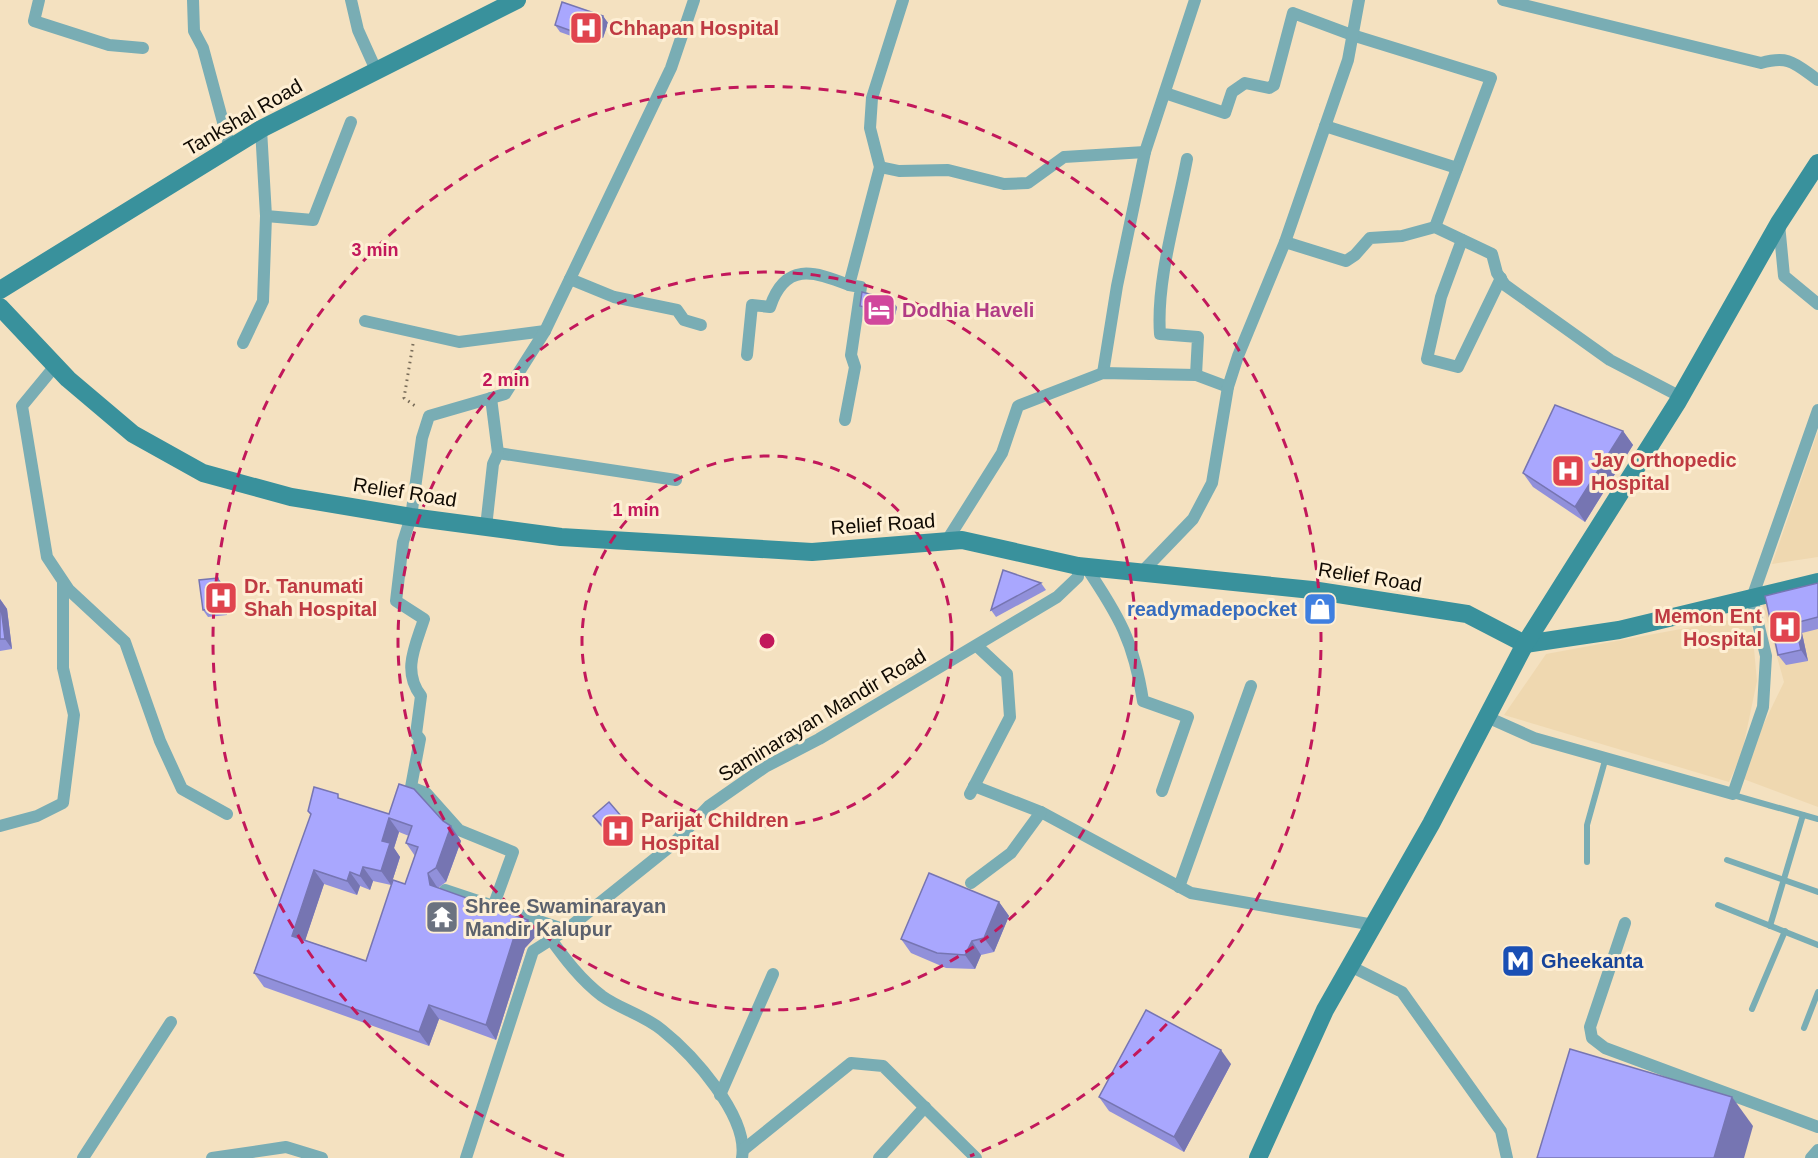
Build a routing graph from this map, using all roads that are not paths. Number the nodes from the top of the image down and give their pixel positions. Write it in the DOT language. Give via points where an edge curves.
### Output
graph roads {
  1 [pos="39,0"];
  2 [pos="193,0"];
  3 [pos="351,0"];
  4 [pos="517,0"];
  5 [pos="694,0"];
  6 [pos="903,0"];
  7 [pos="1195,0"];
  8 [pos="1359,0"];
  9 [pos="1503,0"];
  10 [pos="1352,36"];
  11 [pos="143,48"];
  12 [pos="376,70"];
  13 [pos="1818,80"];
  14 [pos="1165,93"];
  15 [pos="351,122"];
  16 [pos="1325,126"];
  17 [pos="261,129"];
  18 [pos="230,148"];
  19 [pos="1145,152"];
  20 [pos="1187,159"];
  21 [pos="1818,163"];
  22 [pos="880,167"];
  23 [pos="1458,168"];
  24 [pos="266,216"];
  25 [pos="1779,223"];
  26 [pos="1435,227"];
  27 [pos="1462,240"];
  28 [pos="1285,242"];
  29 [pos="1501,278"];
  30 [pos="570,279"];
  31 [pos="849,285"];
  32 [pos="0,290"];
  33 [pos="1818,304"];
  34 [pos="0,307"];
  35 [pos="365,321"];
  36 [pos="701,326"];
  37 [pos="545,331"];
  38 [pos="243,343"];
  39 [pos="747,356"];
  40 [pos="55,366"];
  41 [pos="1103,373"];
  42 [pos="1196,375"];
  43 [pos="1228,387"];
  44 [pos="1681,397"];
  45 [pos="491,398"];
  46 [pos="1818,410"];
  47 [pos="845,420"];
  48 [pos="498,453"];
  49 [pos="676,480"];
  50 [pos="411,517"];
  51 [pos="486,526"];
  52 [pos="946,542"];
  53 [pos="1082,567"];
  54 [pos="1141,573"];
  55 [pos="63,580"];
  56 [pos="1818,582"];
  57 [pos="1752,598"];
  58 [pos="1525,644"];
  59 [pos="977,646"];
  60 [pos="1251,686"];
  61 [pos="1487,717"];
  62 [pos="1606,757"];
  63 [pos="1162,791"];
  64 [pos="1733,794"];
  65 [pos="1041,813"];
  66 [pos="227,814"];
  67 [pos="1803,815"];
  68 [pos="1818,819"];
  69 [pos="0,825"];
  70 [pos="1726,860"];
  71 [pos="1587,862"];
  72 [pos="1783,880"];
  73 [pos="971,883"];
  74 [pos="1179,887"];
  75 [pos="445,890"];
  76 [pos="1818,892"];
  77 [pos="1718,905"];
  78 [pos="493,907"];
  79 [pos="1625,922"];
  80 [pos="1374,925"];
  81 [pos="1770,926"];
  82 [pos="566,930"];
  83 [pos="1785,932"];
  84 [pos="550,938"];
  85 [pos="1818,945"];
  86 [pos="1350,966"];
  87 [pos="773,974"];
  88 [pos="1818,992"];
  89 [pos="1752,1010"];
  90 [pos="171,1022"];
  91 [pos="1804,1028"];
  92 [pos="720,1095"];
  93 [pos="925,1107"];
  94 [pos="1818,1127"];
  95 [pos="1818,1150"];
  96 [pos="743,1154"];
  97 [pos="83,1158"];
  98 [pos="212,1158"];
  99 [pos="322,1158"];
  100 [pos="466,1158"];
  101 [pos="879,1158"];
  102 [pos="976,1158"];
  103 [pos="1258,1158"];
  104 [pos="1507,1158"];
  105 [pos="1811,1158"];
  1 -- 11 [label="street" via="34,21 109,45"];
  2 -- 18 [label="street" via="194,31 203,48"];
  3 -- 12 [label="street" via="358,30"];
  4 -- 12 [label="main road, Tankshal Road"];
  5 -- 30 [label="street" via="671,68"];
  6 -- 22 [label="street" via="872,98 870,128"];
  7 -- 14 [label="street"];
  8 -- 10 [label="street"];
  9 -- 13 [label="street" via="1761,63 1778,58 1791,60"];
  10 -- 14 [label="street" via="1293,13 1274,85 1269,88 1245,83 1232,92 1225,113"];
  10 -- 16 [label="street" via="1348,60"];
  10 -- 23 [label="street" via="1491,78"];
  12 -- 17 [label="main road, Tankshal Road"];
  14 -- 19 [label="street"];
  15 -- 24 [label="street" via="313,220"];
  16 -- 23 [label="street"];
  16 -- 28 [label="street"];
  17 -- 18 [label="main road, Tankshal Road"];
  17 -- 24 [label="street"];
  18 -- 32 [label="main road, Tankshal Road"];
  19 -- 22 [label="street" via="1064,157 1028,183 1004,184 948,170 900,171"];
  19 -- 41 [label="street"];
  20 -- 42 [label="street" via="1162,281 1159,317 1160,334 1198,337"];
  21 -- 25 [label="main road"];
  22 -- 31 [label="street"];
  23 -- 26 [label="street"];
  24 -- 38 [label="street" via="263,301"];
  25 -- 33 [label="street" via="1784,276"];
  25 -- 44 [label="main road"];
  26 -- 27 [label="street"];
  26 -- 28 [label="street" via="1402,236 1370,238 1346,261"];
  27 -- 29 [label="street" via="1492,254"];
  27 -- 29 [label="street" via="1442,297 1427,359 1458,367"];
  28 -- 43 [label="street"];
  29 -- 44 [label="street" via="1505,285 1610,360"];
  30 -- 36 [label="street" via="614,297 677,310 684,320"];
  30 -- 37 [label="street"];
  31 -- 39 [label="street" via="817,272 790,277 777,287 770,307 752,305"];
  31 -- 47 [label="street" via="861,287 851,355 855,367"];
  34 -- 40 [label="main road, Relief Road"];
  35 -- 37 [label="street" via="459,342"];
  37 -- 45 [label="street" via="505,393"];
  40 -- 50 [label="main road, Relief Road" via="133,434 203,473 291,497"];
  40 -- 55 [label="street" via="22,406 47,557"];
  41 -- 42 [label="street"];
  41 -- 52 [label="street" via="1018,406 1002,453"];
  42 -- 43 [label="street"];
  43 -- 54 [label="street" via="1212,483 1193,519"];
  44 -- 58 [label="main road"];
  45 -- 48 [label="street"];
  45 -- 50 [label="street" via="429,416 422,438"];
  46 -- 57 [label="street"];
  48 -- 49 [label="street"];
  48 -- 51 [label="street" via="493,464"];
  50 -- 51 [label="main road, Relief Road"];
  50 -- 78 [label="street" via="403,542 396,601 424,620 411,658 411,683 421,696 416,734 420,739 411,787 426,793 459,830 513,852"];
  51 -- 52 [label="main road, Relief Road" via="561,537 812,552"];
  52 -- 53 [label="main road, Relief Road" via="962,540"];
  53 -- 54 [label="main road, Relief Road"];
  53 -- 59 [label="street, Saminarayan Mandir Road" via="1078,577 1057,597"];
  53 -- 63 [label="street" via="1121,622 1137,661 1143,701 1188,717"];
  54 -- 58 [label="main road, Relief Road" via="1312,590 1467,614"];
  55 -- 66 [label="street" via="125,642 160,741 182,789"];
  55 -- 69 [label="street" via="63,668 75,715 63,803 37,816"];
  56 -- 57 [label="main road"];
  57 -- 58 [label="main road" via="1620,630"];
  57 -- 64 [label="street" via="1766,656 1763,707"];
  58 -- 61 [label="main road"];
  59 -- 65 [label="street" via="1007,674 1010,717 971,790"];
  59 -- 82 [label="street, Saminarayan Mandir Road" via="765,767 719,799 672,845"];
  60 -- 74 [label="street"];
  61 -- 62 [label="street" via="1534,738"];
  61 -- 80 [label="main road"];
  62 -- 64 [label="street"];
  62 -- 71 [label="lane" via="1587,825"];
  64 -- 67 [label="lane"];
  65 -- 73 [label="street" via="1011,853"];
  65 -- 74 [label="street"];
  67 -- 68 [label="lane"];
  67 -- 72 [label="lane"];
  70 -- 72 [label="lane"];
  72 -- 76 [label="lane"];
  72 -- 81 [label="lane"];
  74 -- 80 [label="street" via="1191,893"];
  75 -- 78 [label="street"];
  77 -- 81 [label="lane"];
  78 -- 82 [label="street"];
  79 -- 94 [label="street" via="1590,1027 1592,1038 1605,1048"];
  80 -- 86 [label="main road"];
  81 -- 83 [label="lane"];
  82 -- 84 [label="street, Saminarayan Mandir Road"];
  83 -- 85 [label="lane"];
  83 -- 89 [label="lane"];
  84 -- 92 [label="street" via="570,966 602,996 661,1029 711,1079"];
  84 -- 100 [label="street, Saminarayan Mandir Road" via="533,951"];
  86 -- 103 [label="main road" via="1325,1010"];
  86 -- 104 [label="street" via="1402,992 1501,1131"];
  87 -- 92 [label="street"];
  88 -- 91 [label="lane"];
  90 -- 97 [label="street"];
  92 -- 96 [label="street" via="735,1121"];
  93 -- 96 [label="street" via="883,1066 851,1063"];
  93 -- 101 [label="street"];
  93 -- 102 [label="street"];
  95 -- 105 [label="street"];
  98 -- 99 [label="street" via="286,1147"];
}
